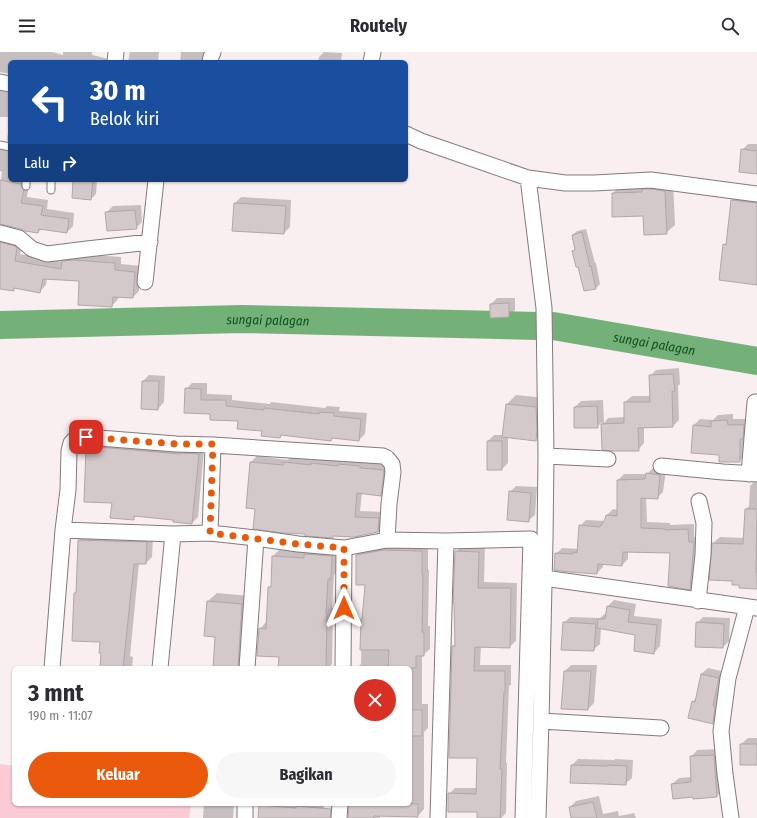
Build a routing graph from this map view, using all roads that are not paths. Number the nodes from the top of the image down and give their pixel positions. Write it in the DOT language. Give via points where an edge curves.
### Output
graph roads {
  1 [pos="408,135"];
  2 [pos="528,178"];
  3 [pos="51,182"];
  4 [pos="156,182"];
  5 [pos="51,190"];
  6 [pos="757,194"];
  7 [pos="0,233"];
  8 [pos="150,242"];
  9 [pos="145,282"];
  10 [pos="755,402"];
  11 [pos="213,444"];
  12 [pos="546,456"];
  13 [pos="608,460"];
  14 [pos="661,466"];
  15 [pos="753,474"];
  16 [pos="699,501"];
  17 [pos="62,530"];
  18 [pos="210,533"];
  19 [pos="173,534"];
  20 [pos="256,538"];
  21 [pos="387,540"];
  22 [pos="446,541"];
  23 [pos="344,548"];
  24 [pos="544,578"];
  25 [pos="698,601"];
  26 [pos="752,608"];
  27 [pos="52,666"];
  28 [pos="160,666"];
  29 [pos="247,666"];
  30 [pos="343,666"];
  31 [pos="541,722"];
  32 [pos="662,728"];
  33 [pos="525,751"];
  34 [pos="540,751"];
  35 [pos="245,806"];
  36 [pos="340,806"];
  37 [pos="245,818"];
  38 [pos="339,818"];
  39 [pos="438,818"];
  40 [pos="523,818"];
  41 [pos="538,818"];
  42 [pos="731,818"];
  1 -- 2 [label="street"];
  2 -- 6 [label="street" via="565,183 651,180"];
  2 -- 12 [label="street" via="544,308"];
  3 -- 5 [label="lane"];
  4 -- 8 [label="street"];
  7 -- 8 [label="street" via="19,238 32,249 48,254"];
  8 -- 9 [label="street"];
  10 -- 15 [label="street"];
  11 -- 17 [label="street" via="76,438 69,450 68,490"];
  11 -- 18 [label="street"];
  11 -- 21 [label="street" via="387,458 392,464 393,472"];
  12 -- 13 [label="street"];
  12 -- 24 [label="street"];
  14 -- 15 [label="street"];
  16 -- 25 [label="street" via="704,524"];
  17 -- 19 [label="street"];
  17 -- 27 [label="street"];
  18 -- 19 [label="street"];
  18 -- 20 [label="street"];
  19 -- 28 [label="street"];
  20 -- 23 [label="street"];
  20 -- 29 [label="street"];
  21 -- 22 [label="street"];
  21 -- 23 [label="street"];
  22 -- 33 [label="street" via="531,539"];
  22 -- 39 [label="street"];
  23 -- 30 [label="street"];
  24 -- 25 [label="street"];
  24 -- 31 [label="street"];
  25 -- 26 [label="street"];
  26 -- 42 [label="street" via="728,678 721,731"];
  31 -- 32 [label="street"];
  31 -- 34 [label="street"];
  33 -- 34 [label="street"];
  33 -- 40 [label="street"];
  34 -- 41 [label="street"];
  35 -- 37 [label="street"];
  36 -- 38 [label="street"];
}
